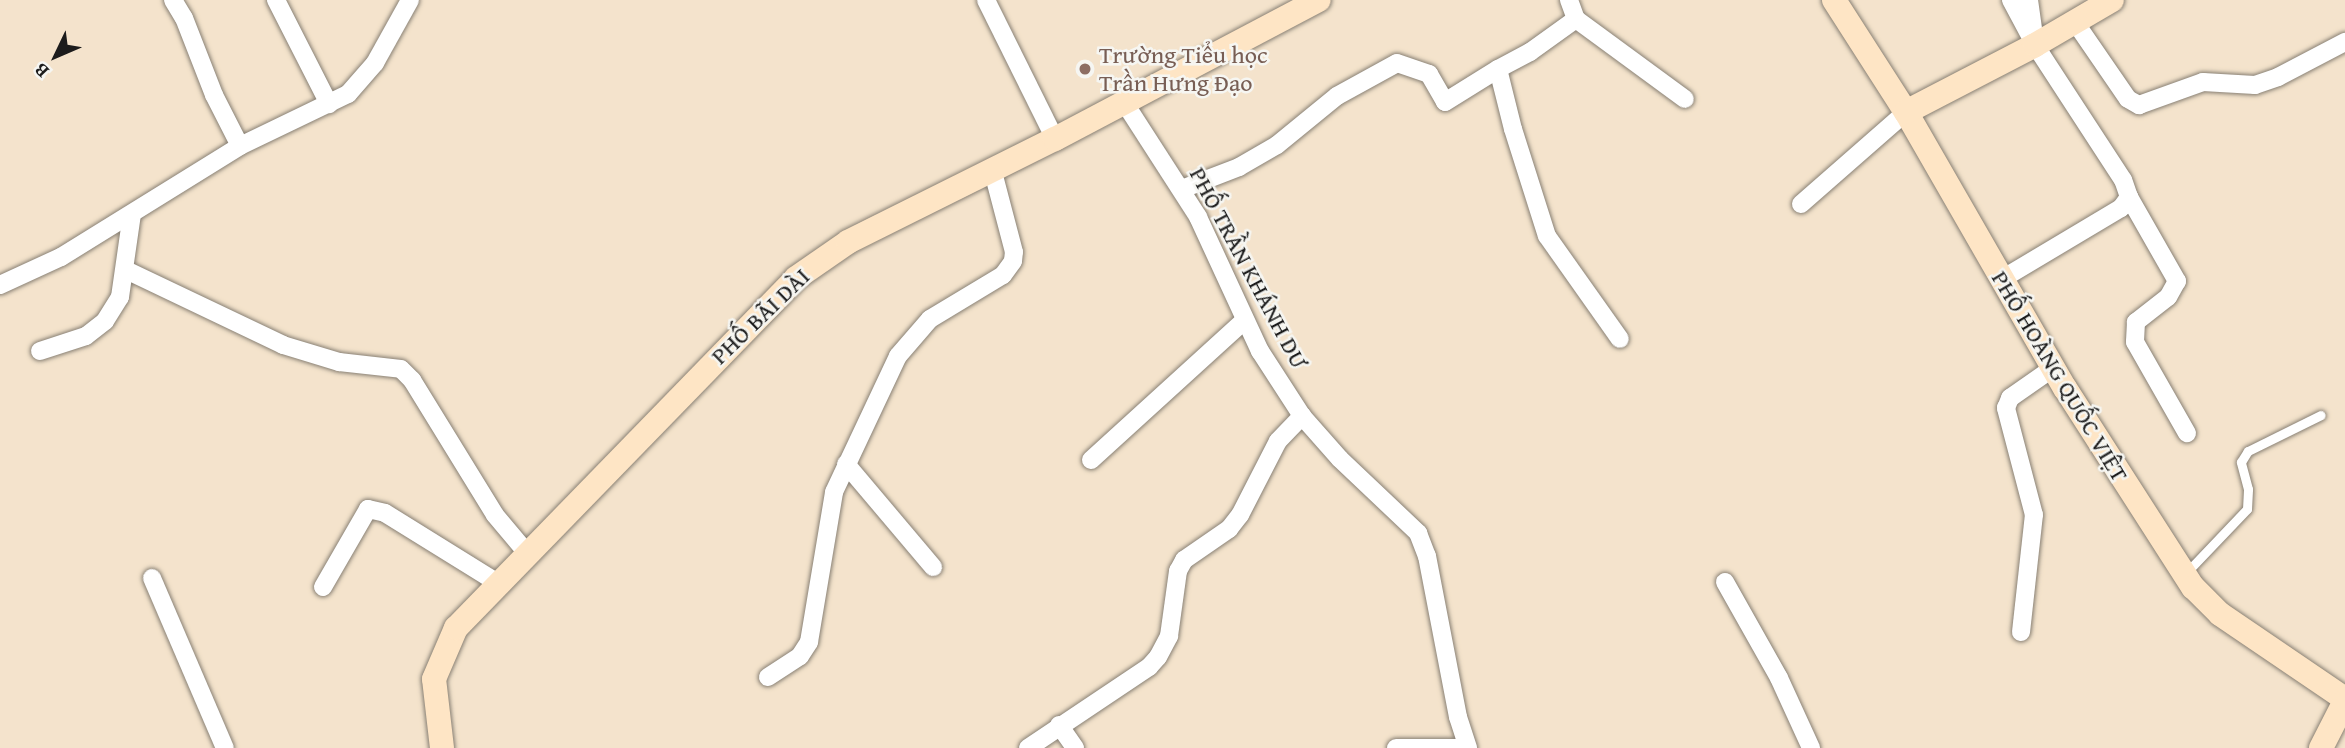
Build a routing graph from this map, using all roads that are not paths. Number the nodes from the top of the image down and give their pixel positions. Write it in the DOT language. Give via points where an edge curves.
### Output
graph roads {
  1 [pos="173,0"];
  2 [pos="276,0"];
  3 [pos="410,0"];
  4 [pos="986,0"];
  5 [pos="1319,0"];
  6 [pos="1569,0"];
  7 [pos="1834,0"];
  8 [pos="2011,0"];
  9 [pos="2029,0"];
  10 [pos="2112,0"];
  11 [pos="1576,19"];
  12 [pos="2075,22"];
  13 [pos="2345,42"];
  14 [pos="2035,45"];
  15 [pos="1498,69"];
  16 [pos="1685,99"];
  17 [pos="1124,102"];
  18 [pos="329,104"];
  19 [pos="1906,112"];
  20 [pos="1055,139"];
  21 [pos="240,146"];
  22 [pos="993,172"];
  23 [pos="1182,189"];
  24 [pos="2129,197"];
  25 [pos="1801,204"];
  26 [pos="132,214"];
  27 [pos="126,270"];
  28 [pos="2002,279"];
  29 [pos="0,285"];
  30 [pos="1245,320"];
  31 [pos="1620,339"];
  32 [pos="40,351"];
  33 [pos="2053,368"];
  34 [pos="2321,415"];
  35 [pos="1302,416"];
  36 [pos="2187,433"];
  37 [pos="1091,460"];
  38 [pos="846,464"];
  39 [pos="527,553"];
  40 [pos="933,567"];
  41 [pos="2184,575"];
  42 [pos="152,578"];
  43 [pos="1726,582"];
  44 [pos="498,583"];
  45 [pos="323,587"];
  46 [pos="2021,632"];
  47 [pos="768,677"];
  48 [pos="2345,700"];
  49 [pos="1059,725"];
  50 [pos="225,748"];
  51 [pos="442,748"];
  52 [pos="1028,748"];
  53 [pos="1074,748"];
  54 [pos="1396,748"];
  55 [pos="1467,748"];
  56 [pos="1811,748"];
  57 [pos="2321,748"];
  1 -- 21 [label="street"];
  2 -- 18 [label="street"];
  3 -- 18 [label="street" via="375,63 348,94"];
  4 -- 20 [label="street"];
  5 -- 17 [label="street, PHỐ BÃI DÀI"];
  6 -- 11 [label="street"];
  7 -- 19 [label="street, PHỐ HOÀNG QUỐC VIỆT"];
  8 -- 14 [label="street"];
  9 -- 14 [label="street"];
  10 -- 12 [label="street"];
  11 -- 15 [label="street"];
  11 -- 16 [label="street"];
  12 -- 13 [label="street" via="2128,99 2139,104 2203,82 2255,85"];
  12 -- 14 [label="street"];
  14 -- 19 [label="street"];
  14 -- 24 [label="street" via="2123,180"];
  15 -- 23 [label="street" via="1445,102 1429,74 1397,63 1337,96 1277,145 1248,162"];
  15 -- 31 [label="street" via="1547,236"];
  17 -- 20 [label="street, PHỐ BÃI DÀI"];
  17 -- 23 [label="street, PHỐ TRẦN KHÁNH DƯ"];
  18 -- 21 [label="street"];
  19 -- 25 [label="street"];
  19 -- 28 [label="street, PHỐ HOÀNG QUỐC VIỆT"];
  20 -- 22 [label="street, PHỐ BÃI DÀI"];
  21 -- 26 [label="street"];
  22 -- 38 [label="street" via="1013,261 1003,275 916,331 898,356"];
  22 -- 39 [label="street, PHỐ BÃI DÀI" via="848,242 796,278"];
  23 -- 30 [label="street, PHỐ TRẦN KHÁNH DƯ"];
  24 -- 28 [label="street" via="2121,208"];
  24 -- 36 [label="street" via="2177,281 2168,297 2136,322 2135,342"];
  26 -- 27 [label="street"];
  26 -- 29 [label="street" via="61,257"];
  27 -- 32 [label="street" via="120,297 105,321 86,336"];
  27 -- 39 [label="street" via="283,345 339,362 401,369 495,514"];
  28 -- 33 [label="street, PHỐ HOÀNG QUỐC VIỆT"];
  30 -- 35 [label="street, PHỐ TRẦN KHÁNH DƯ"];
  30 -- 37 [label="street"];
  33 -- 41 [label="street, PHỐ HOÀNG QUỐC VIỆT"];
  33 -- 46 [label="street" via="2010,398 2006,408 2034,514"];
  34 -- 41 [label="lane" via="2248,451 2241,462 2248,489 2247,509"];
  35 -- 49 [label="street" via="1278,441 1240,515 1178,570 1170,636 1158,657"];
  35 -- 55 [label="street, PHỐ TRẦN KHÁNH DƯ" via="1418,533 1427,556"];
  38 -- 40 [label="street"];
  38 -- 47 [label="street" via="831,507 809,642 800,656"];
  39 -- 44 [label="street, PHỐ BÃI DÀI"];
  41 -- 48 [label="street, PHỐ HOÀNG QUỐC VIỆT" via="2220,614"];
  42 -- 50 [label="street"];
  43 -- 56 [label="street"];
  44 -- 45 [label="street" via="395,519 369,509"];
  44 -- 51 [label="street, PHỐ BÃI DÀI" via="456,628 442,655 434,679"];
  48 -- 57 [label="street"];
  49 -- 52 [label="street"];
  49 -- 53 [label="street"];
  54 -- 55 [label="street"];
}
